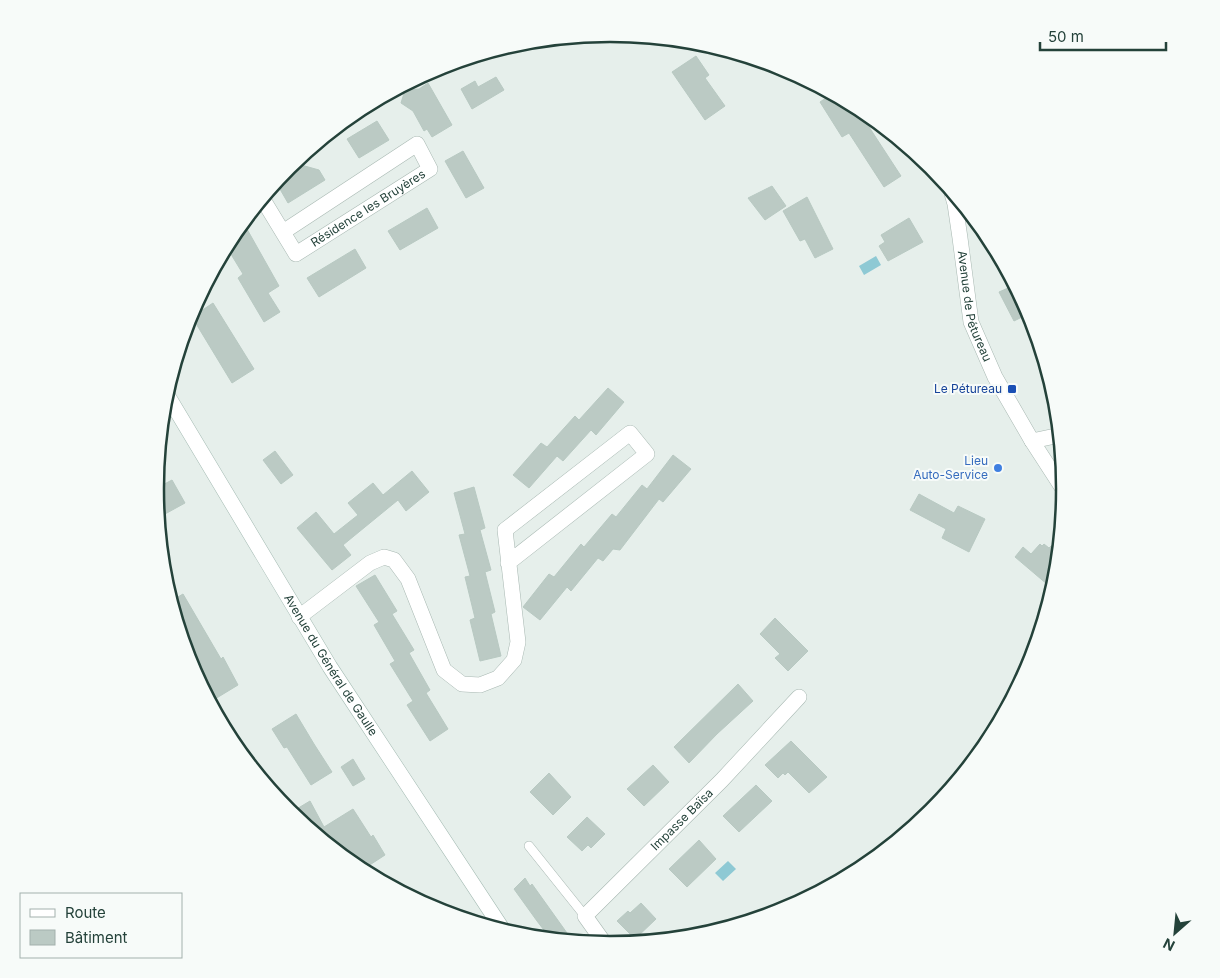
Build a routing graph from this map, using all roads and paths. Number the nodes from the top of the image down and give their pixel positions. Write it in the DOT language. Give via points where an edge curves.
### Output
graph roads {
  1 [pos="266,205"];
  2 [pos="955,206"];
  3 [pos="283,232"];
  4 [pos="172,403"];
  5 [pos="1054,436"];
  6 [pos="1032,441"];
  7 [pos="1056,478"];
  8 [pos="508,562"];
  9 [pos="299,617"];
  10 [pos="799,697"];
  11 [pos="529,846"];
  12 [pos="586,916"];
  13 [pos="497,921"];
  14 [pos="599,936"];
  1 -- 3 [label="street, Résidence les Bruyères"];
  2 -- 6 [label="street, Avenue de Pétureau" via="970,322 995,377"];
  3 -- 3 [label="street, Résidence les Bruyères" via="416,144 430,169 296,254"];
  4 -- 9 [label="street, Avenue du Général de Gaulle"];
  5 -- 6 [label="street"];
  6 -- 7 [label="street, Avenue de Pétureau"];
  8 -- 8 [label="street" via="505,530 630,432 647,454"];
  8 -- 9 [label="street" via="518,642 514,660 498,678 480,685 462,684 444,670 408,579 394,560 384,557 370,563"];
  9 -- 13 [label="street, Avenue du Général de Gaulle"];
  10 -- 12 [label="street, Impasse Baïsa" via="722,780"];
  11 -- 12 [label="lane"];
  12 -- 14 [label="street"];
}
